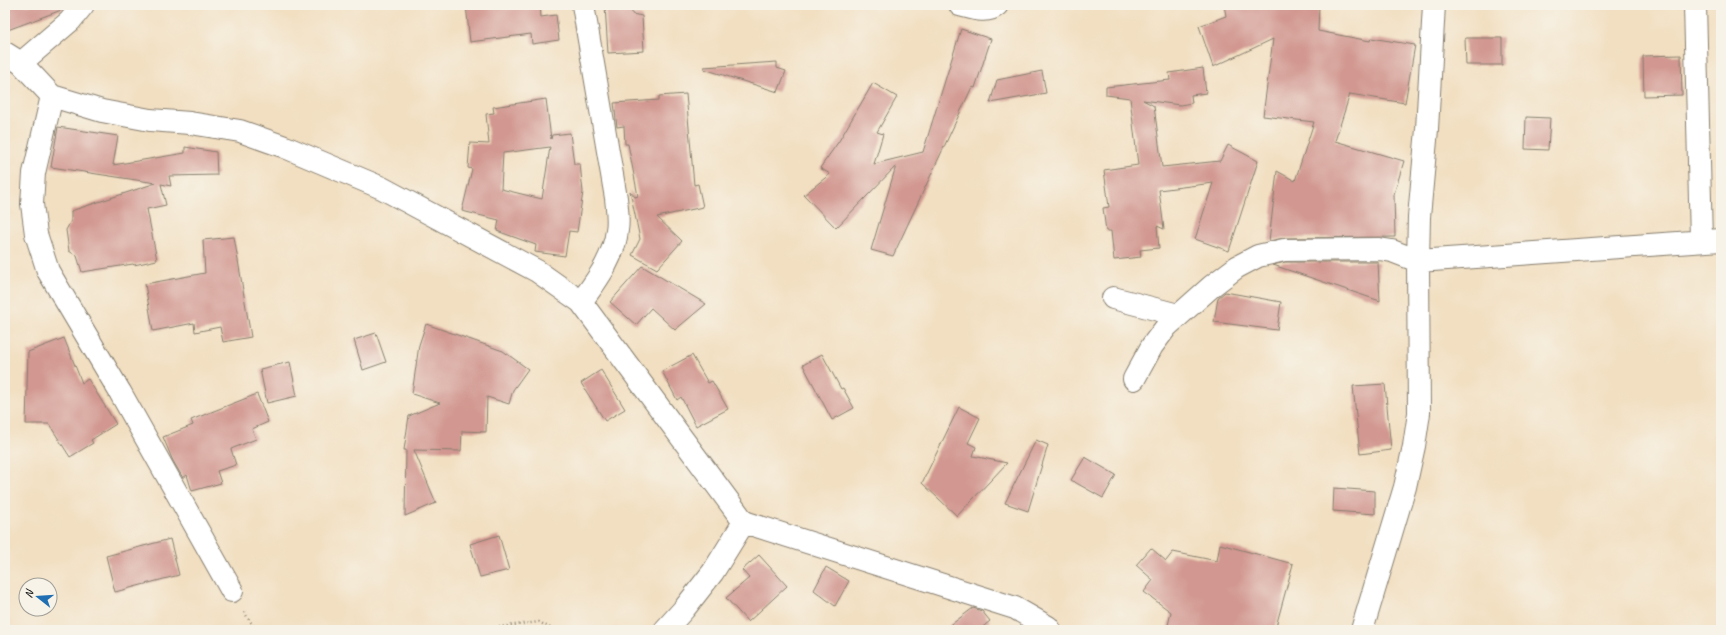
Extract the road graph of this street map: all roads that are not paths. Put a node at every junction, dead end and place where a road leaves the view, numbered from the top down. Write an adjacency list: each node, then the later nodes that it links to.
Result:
1 (83, 5): 7 (street)
2 (583, 5): 12 (street)
3 (960, 5): 4 (street)
4 (997, 5)
5 (1434, 5): 10 (street)
6 (1695, 5): 9 (street)
7 (13, 58): 8 (street)
8 (52, 96): 12 (street); 16 (street)
9 (1711, 240): 10 (street)
10 (1418, 261): 13 (street); 19 (street)
11 (1113, 298): 13 (street)
12 (581, 302): 15 (street)
13 (1178, 315): 14 (street)
14 (1134, 378)
15 (744, 522): 17 (street); 18 (street)
16 (232, 591)
17 (665, 630)
18 (1050, 630)
19 (1362, 630)

